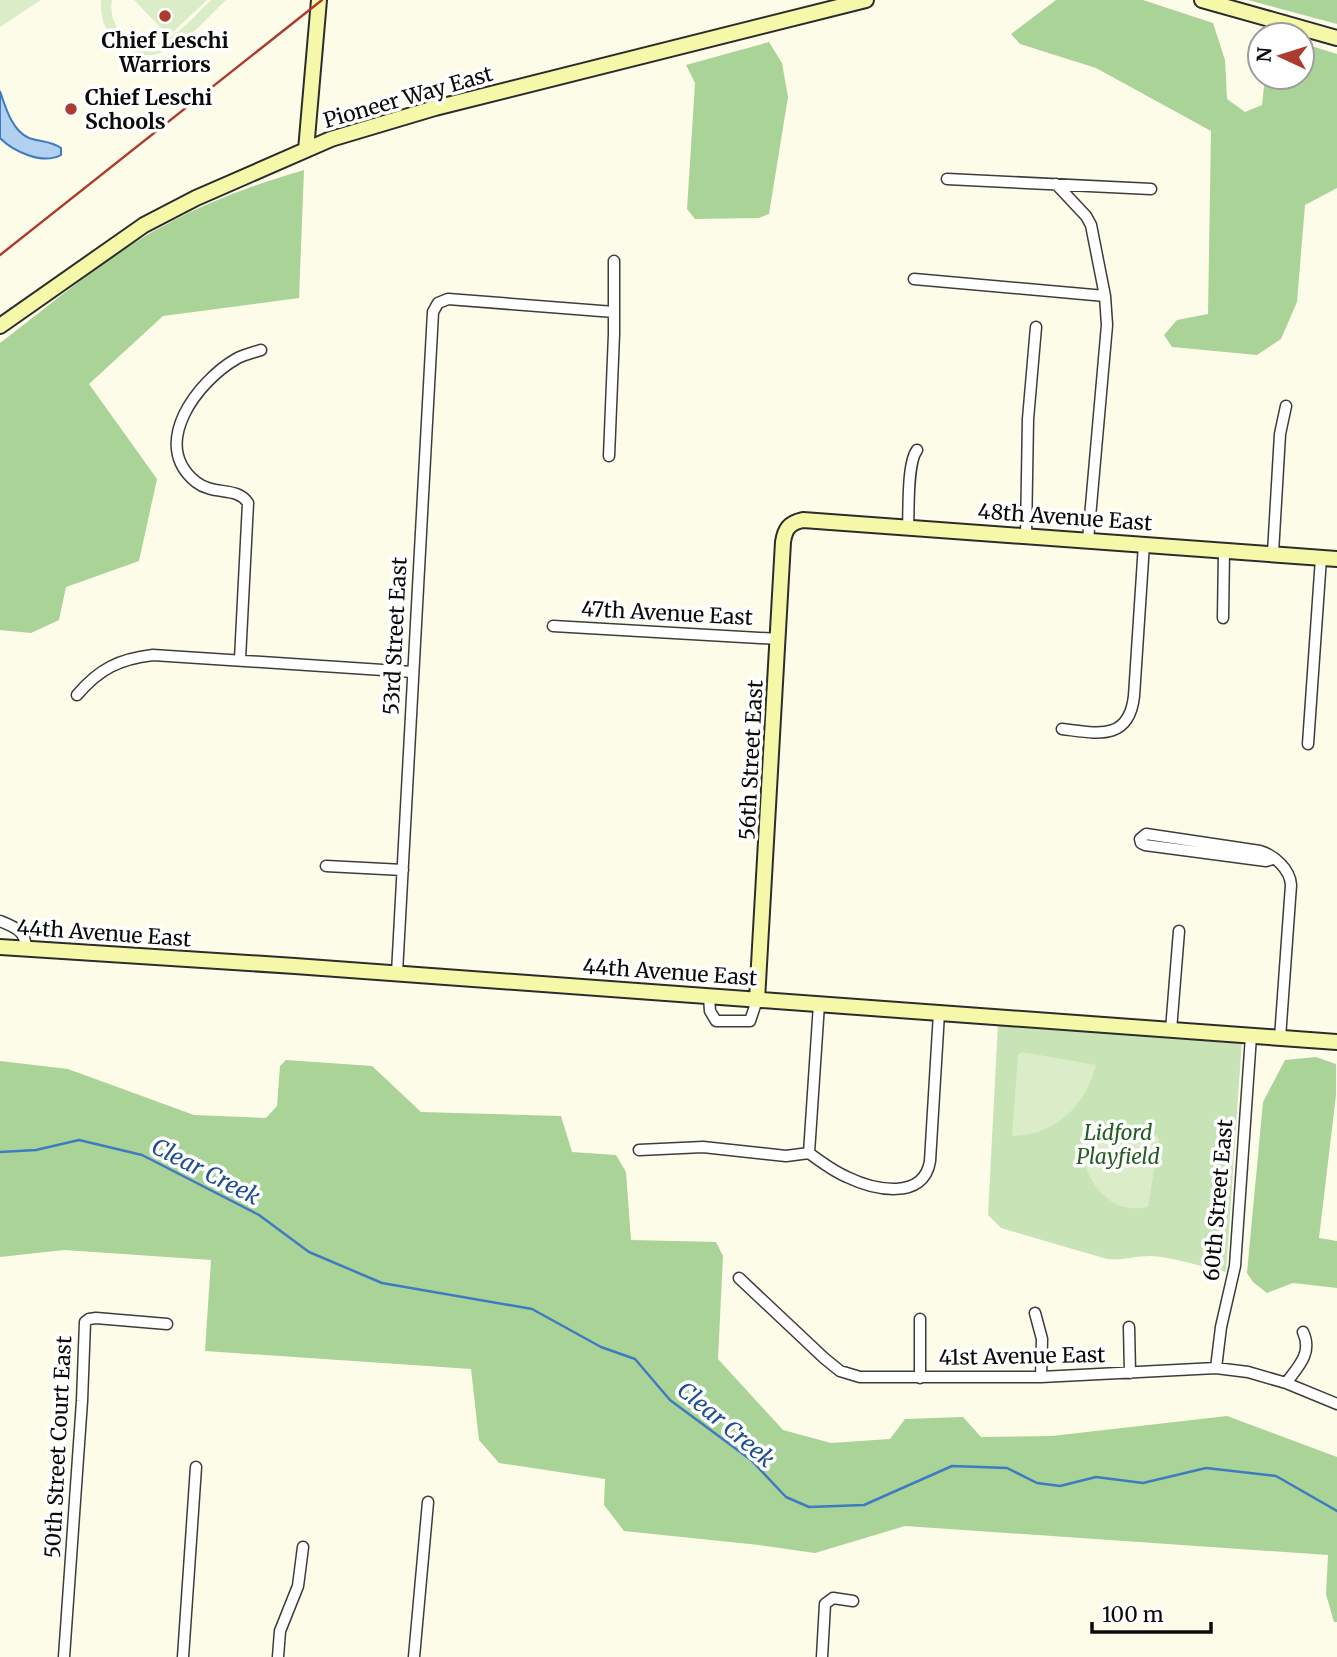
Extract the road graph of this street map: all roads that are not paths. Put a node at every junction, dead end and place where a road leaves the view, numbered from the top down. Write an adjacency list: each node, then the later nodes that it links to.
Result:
1 (319, 0): 5 (street)
2 (866, 0): 6 (street, Pioneer Way East)
3 (1202, 0): 4 (street)
4 (1337, 38)
5 (308, 111): 6 (street); 7 (street)
6 (349, 133): 7 (street, Pioneer Way East)
7 (306, 150): 15 (street, Pioneer Way East)
8 (947, 178): 9 (street)
9 (1056, 184): 10 (street); 13 (street)
10 (1151, 189)
11 (614, 261): 14 (street)
12 (914, 279): 13 (street)
13 (1105, 296): 24 (street)
14 (614, 312): 20 (street); 34 (street, 53rd Street East)
15 (0, 326)
16 (1036, 327): 23 (street)
17 (261, 350): 33 (street)
18 (1286, 406): 27 (street)
19 (917, 450): 22 (street)
20 (609, 456)
21 (790, 525): 22 (street, 48th Avenue East); 32 (street, 56th Street East)
22 (908, 527): 23 (street, 48th Avenue East)
23 (1026, 535): 24 (street, 48th Avenue East)
24 (1088, 540): 25 (street, 48th Avenue East)
25 (1144, 544): 26 (street, 48th Avenue East); 36 (street)
26 (1224, 550): 27 (street, 48th Avenue East); 30 (street)
27 (1273, 554): 28 (street, 48th Avenue East)
28 (1321, 558): 29 (street, 48th Avenue East); 37 (street)
29 (1337, 559)
30 (1223, 618)
31 (553, 626): 32 (street, 47th Avenue East)
32 (779, 639): 47 (street, 56th Street East)
33 (240, 659): 34 (street); 35 (street)
34 (413, 672): 40 (street, 53rd Street East)
35 (76, 695)
36 (1062, 729)
37 (1308, 744)
38 (1273, 859): 38 (street); 52 (street)
39 (327, 866): 40 (street)
40 (403, 870): 45 (street, 53rd Street East)
41 (0, 921): 44 (street)
42 (1179, 931): 50 (street)
43 (0, 947): 44 (street, 44th Avenue East)
44 (26, 949): 45 (street, 44th Avenue East)
45 (397, 973): 46 (street, 44th Avenue East)
46 (709, 996): 47 (street, 44th Avenue East); 47 (street)
47 (757, 1000): 48 (street, 44th Avenue East)
48 (820, 1004): 49 (street, 44th Avenue East); 55 (street)
49 (939, 1013): 50 (street, 44th Avenue East); 55 (street)
50 (1171, 1030): 51 (street, 44th Avenue East)
51 (1251, 1036): 52 (street, 44th Avenue East); 62 (street, 60th Street East)
52 (1280, 1038): 53 (street, 44th Avenue East)
53 (1337, 1042)
54 (639, 1150): 55 (street)
55 (809, 1153)
56 (739, 1278): 65 (street, 41st Avenue East)
57 (1035, 1313): 64 (street)
58 (920, 1319): 65 (street)
59 (167, 1324): 72 (street, 50th Street Court East)
60 (1129, 1327): 63 (street)
61 (1303, 1332): 66 (street)
62 (1216, 1368): 63 (street, 41st Avenue East); 66 (street, 41st Avenue East)
63 (1130, 1373): 64 (street, 41st Avenue East)
64 (1041, 1377): 65 (street, 41st Avenue East)
65 (920, 1378)
66 (1286, 1383): 67 (street, 41st Avenue East)
67 (1337, 1404)
68 (196, 1467): 73 (street)
69 (428, 1502): 75 (street)
70 (303, 1547): 74 (street)
71 (853, 1601): 76 (street)
72 (64, 1657)
73 (183, 1657)
74 (278, 1657)
75 (414, 1657)
76 (822, 1657)

